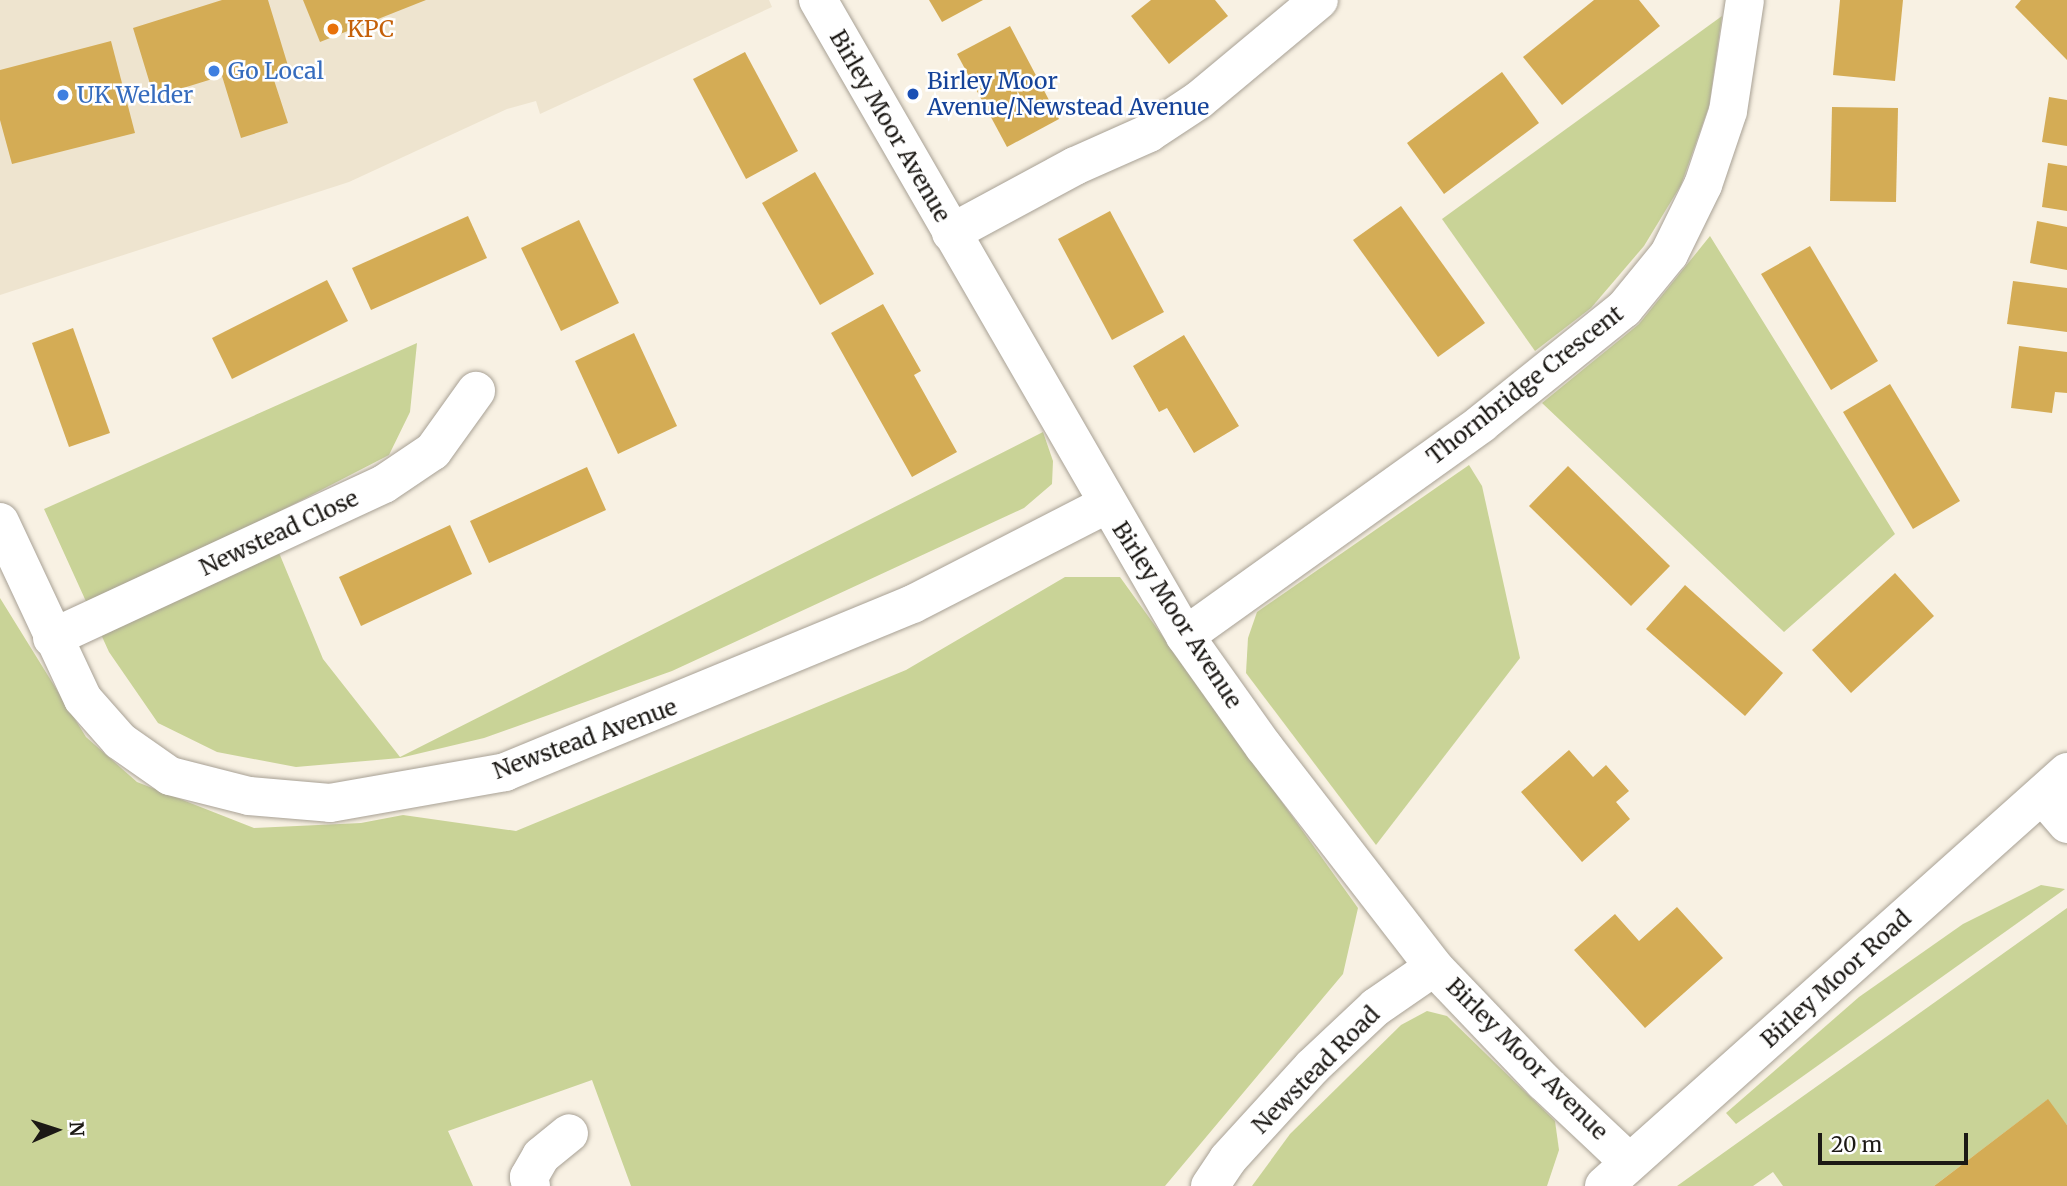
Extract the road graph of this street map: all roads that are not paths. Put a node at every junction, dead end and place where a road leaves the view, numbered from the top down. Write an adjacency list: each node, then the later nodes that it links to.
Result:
1 (818, 0): 4 (street, Birley Moor Avenue)
2 (1319, 0): 4 (street)
3 (1745, 0): 8 (street, Thornbridge Crescent)
4 (951, 233): 6 (street, Birley Moor Avenue)
5 (476, 391): 9 (street, Newstead Close)
6 (1106, 505): 8 (street, Birley Moor Avenue); 9 (street, Newstead Avenue)
7 (1, 528): 9 (street, Newstead Avenue)
8 (1185, 636): 11 (street, Birley Moor Avenue)
9 (52, 638)
10 (2059, 797): 13 (street, Birley Moor Road)
11 (1434, 967): 13 (street, Birley Moor Avenue); 15 (street, Newstead Road)
12 (569, 1133): 14 (street)
13 (1617, 1174)
14 (531, 1186)
15 (1210, 1186)

